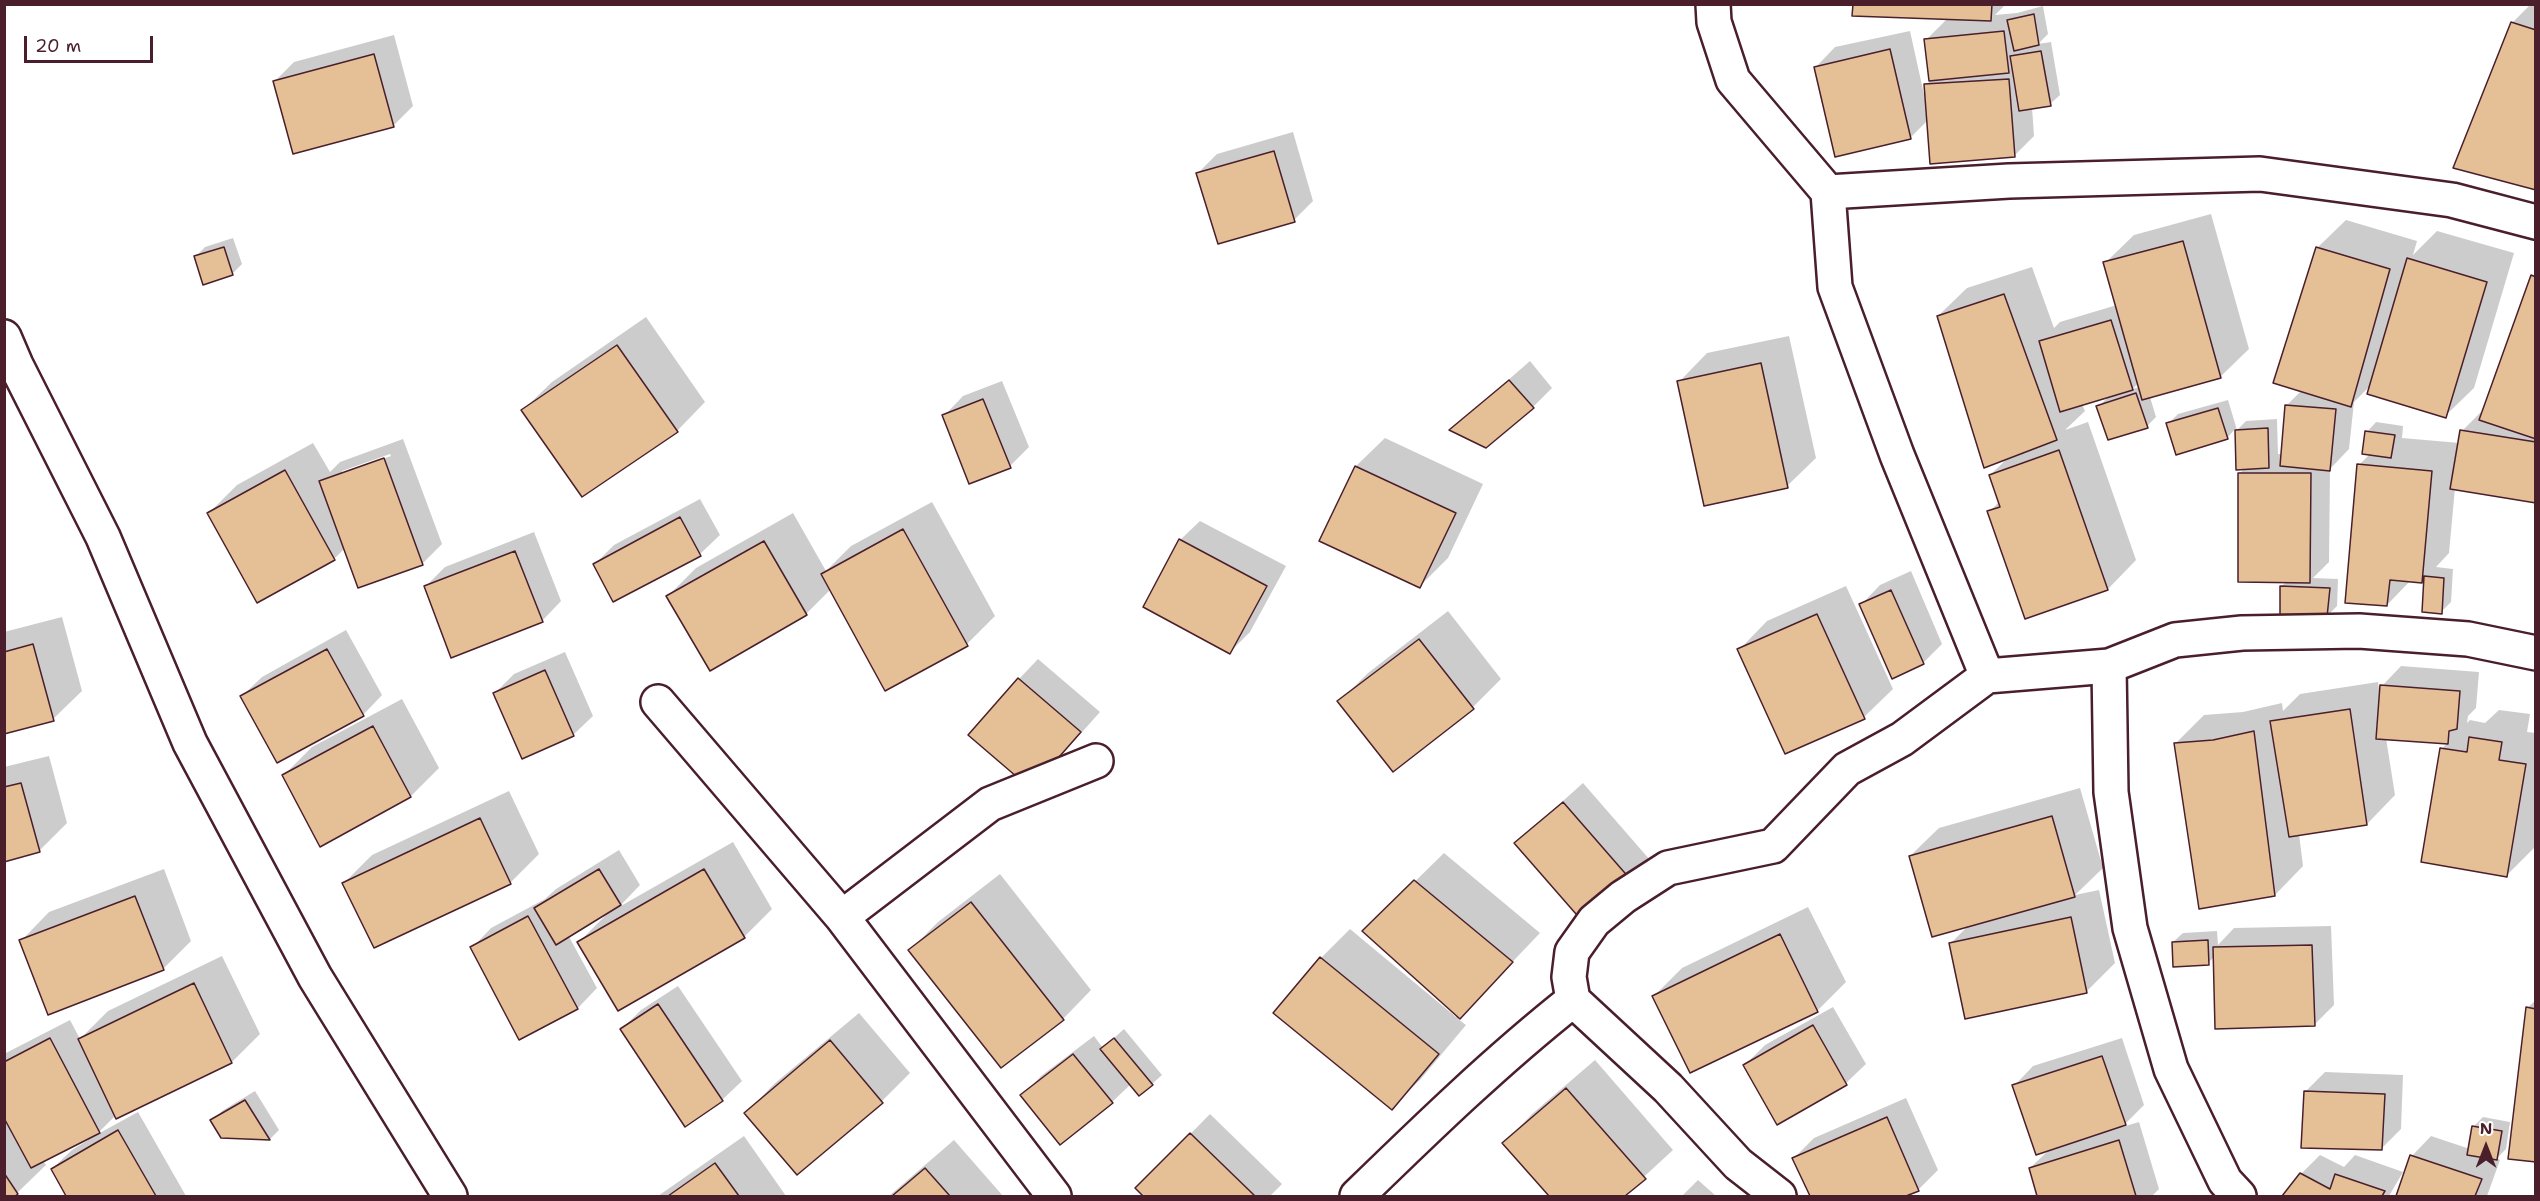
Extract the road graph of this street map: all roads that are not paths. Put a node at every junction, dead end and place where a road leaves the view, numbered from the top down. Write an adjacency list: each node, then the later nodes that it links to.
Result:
1 (1713, 4): 2 (street)
2 (1828, 192): 3 (street); 7 (street)
3 (2535, 222)
4 (4, 337): 13 (street)
5 (2535, 653): 6 (street)
6 (2109, 666): 7 (street); 16 (street)
7 (1986, 676): 11 (street)
8 (658, 702): 10 (street)
9 (1096, 761): 10 (street)
10 (842, 917): 12 (street)
11 (1573, 1000): 14 (street); 15 (street)
12 (1053, 1196)
13 (450, 1197)
14 (1357, 1197)
15 (1779, 1197)
16 (2240, 1197)

